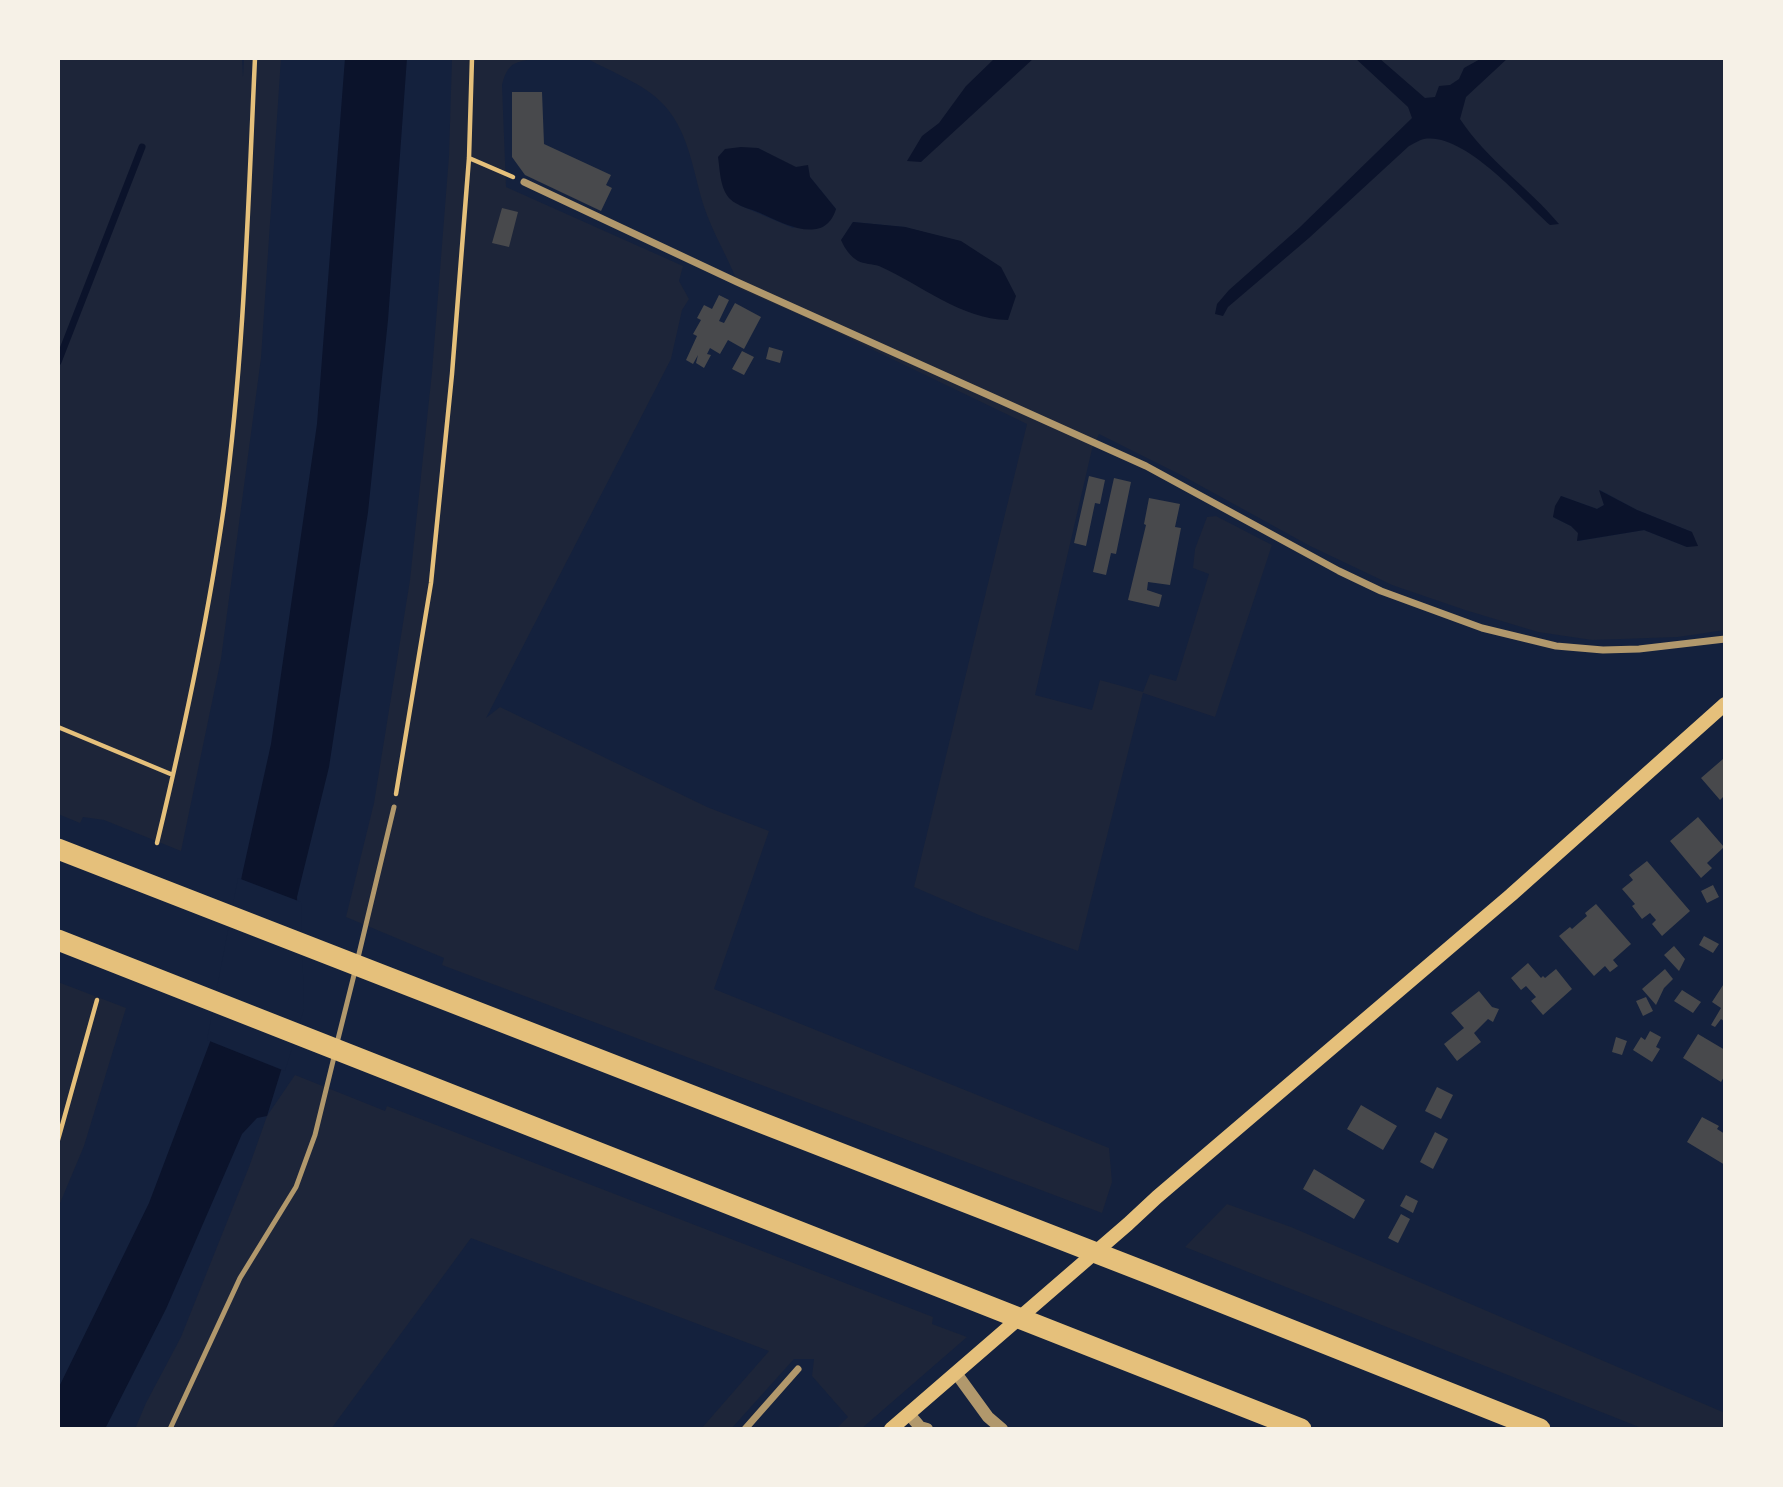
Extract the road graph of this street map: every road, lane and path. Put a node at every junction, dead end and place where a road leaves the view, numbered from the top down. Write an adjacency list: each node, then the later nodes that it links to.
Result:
1 (255, 58): 8 (path)
2 (472, 58): 3 (path)
3 (469, 158): 4 (path); 9 (path)
4 (524, 182): 5 (street)
5 (1725, 639)
6 (1725, 704): 16 (main road)
7 (58, 727): 8 (path)
8 (173, 775): 10 (path)
9 (394, 807): 18 (lane)
10 (157, 843)
11 (66, 853): 24 (highway)
12 (58, 940): 23 (highway)
13 (97, 1000): 14 (path)
14 (58, 1140)
15 (798, 1369): 19 (street)
16 (956, 1373): 17 (main road); 22 (street)
17 (909, 1414): 20 (main road); 21 (street)
18 (170, 1429)
19 (744, 1429)
20 (891, 1429)
21 (927, 1429)
22 (1002, 1429)
23 (1301, 1429)
24 (1540, 1429)

